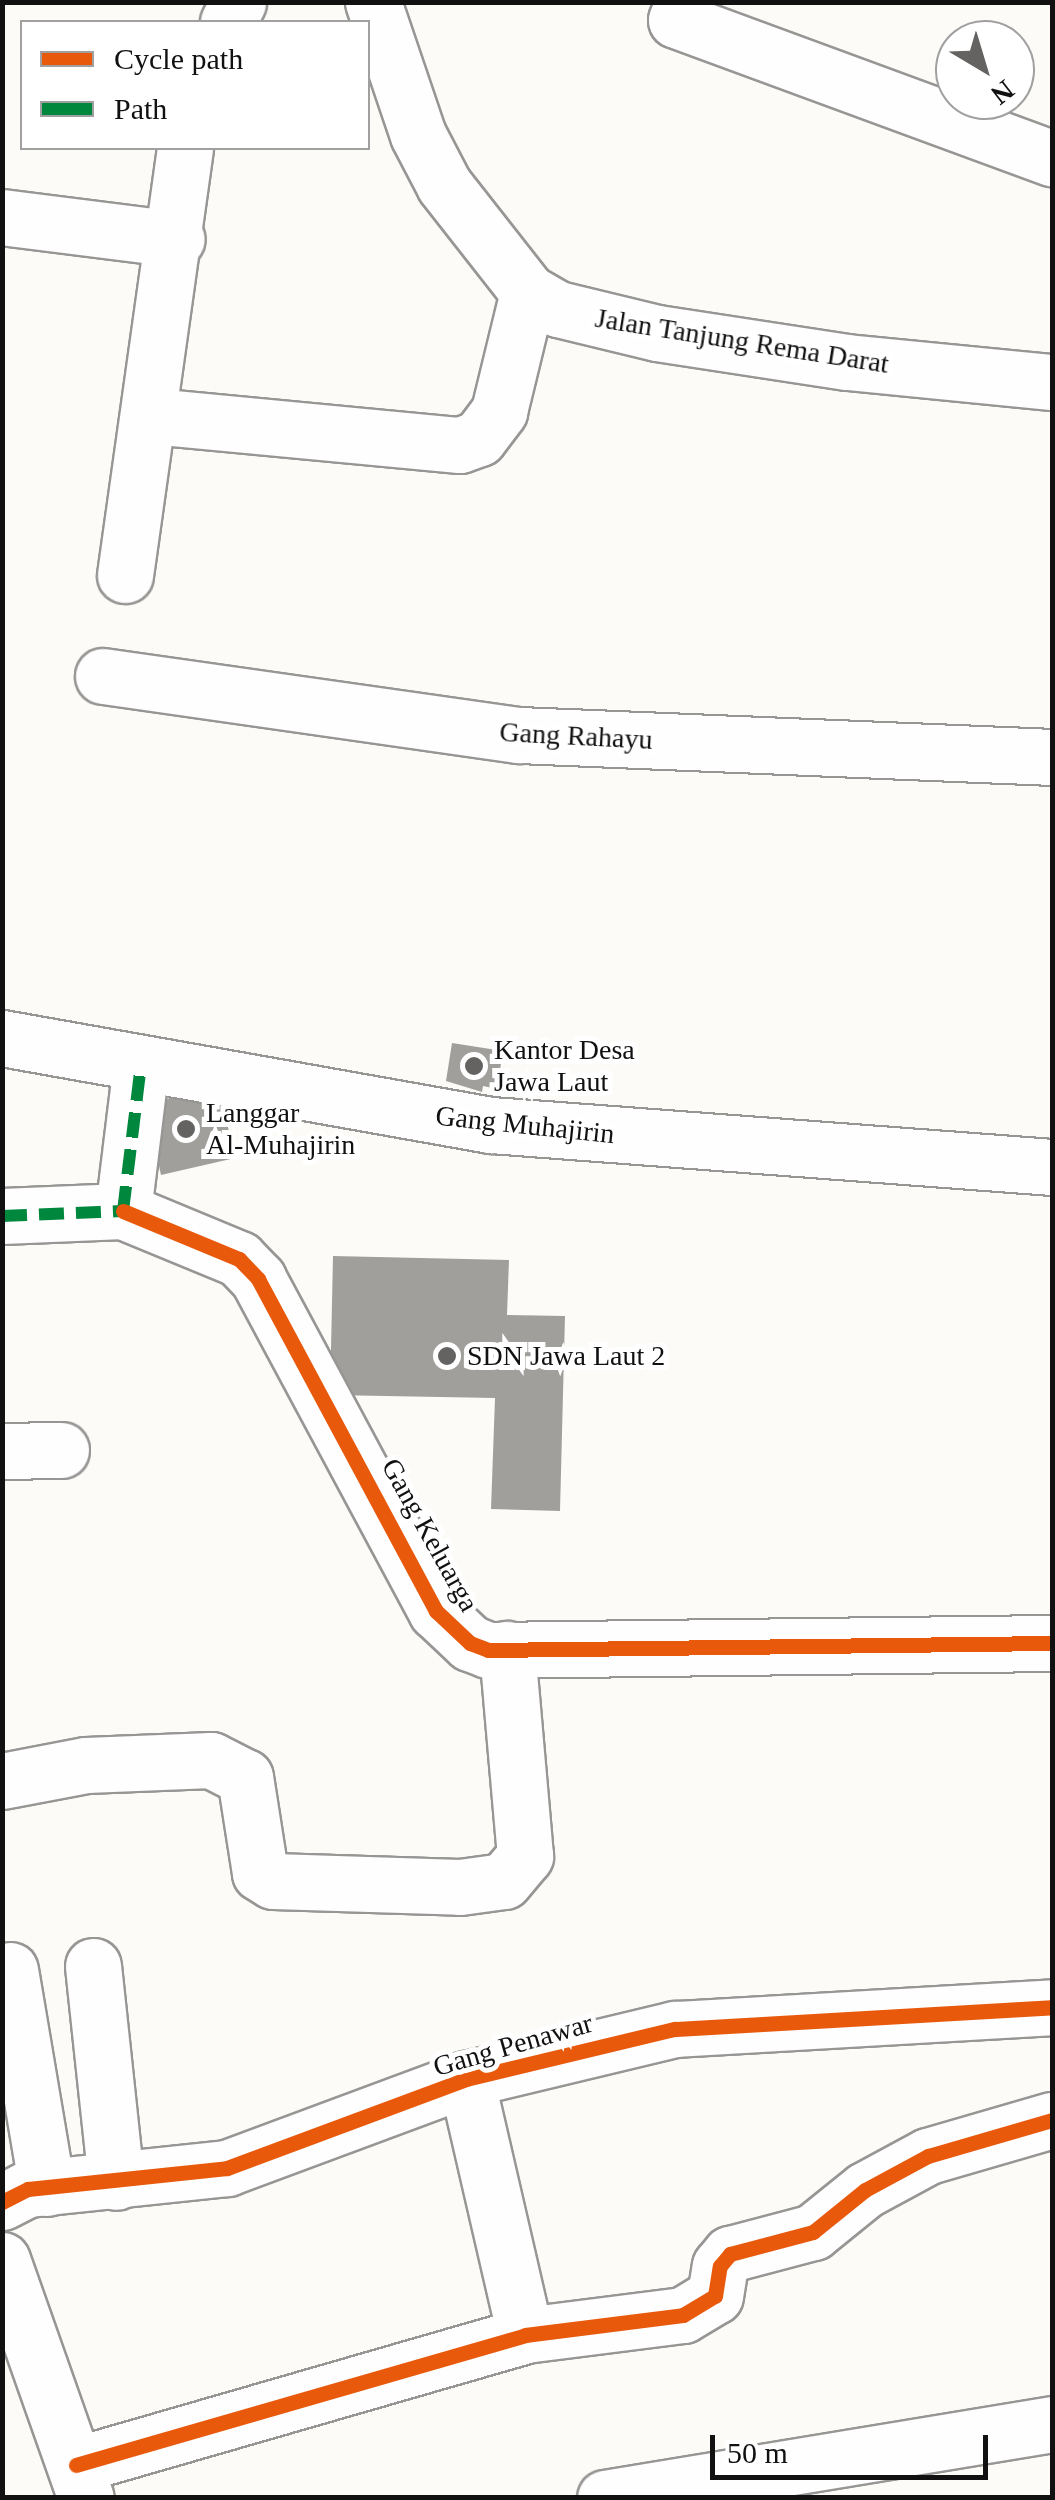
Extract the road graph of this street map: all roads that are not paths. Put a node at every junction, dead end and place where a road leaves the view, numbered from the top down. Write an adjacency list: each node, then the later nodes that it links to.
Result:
1 (372, 2): 7 (street, Jalan Tanjung Rema Darat)
2 (666, 8): 4 (street)
3 (185, 150): 6 (street)
4 (1052, 158)
5 (2, 217): 6 (street)
6 (176, 239): 9 (street)
7 (528, 292): 8 (street, Jalan Tanjung Rema Darat); 9 (street)
8 (1052, 382)
9 (152, 416): 10 (street)
10 (125, 575)
11 (103, 676): 12 (street, Gang Rahayu)
12 (1052, 757)
13 (2, 1038): 14 (street, Gang Muhajirin)
14 (141, 1065): 15 (street, Gang Muhajirin); 16 (street)
15 (1052, 1167)
16 (123, 1211): 17 (street); 21 (street, Gang Keluarga)
17 (2, 1216)
18 (61, 1450): 19 (street)
19 (2, 1451)
20 (1052, 1643): 21 (street, Gang Keluarga)
21 (507, 1650): 22 (street)
22 (2, 1781)
23 (93, 1966): 28 (street)
24 (10, 1970): 29 (street)
25 (1052, 2006): 26 (street, Gang Penawar)
26 (466, 2079): 28 (street, Gang Penawar); 31 (street)
27 (1052, 2120): 31 (street)
28 (116, 2182): 29 (street, Gang Penawar)
29 (25, 2195)
30 (2, 2260): 33 (street)
31 (524, 2335): 33 (street)
32 (1052, 2424): 34 (street)
33 (81, 2481)
34 (605, 2498)

